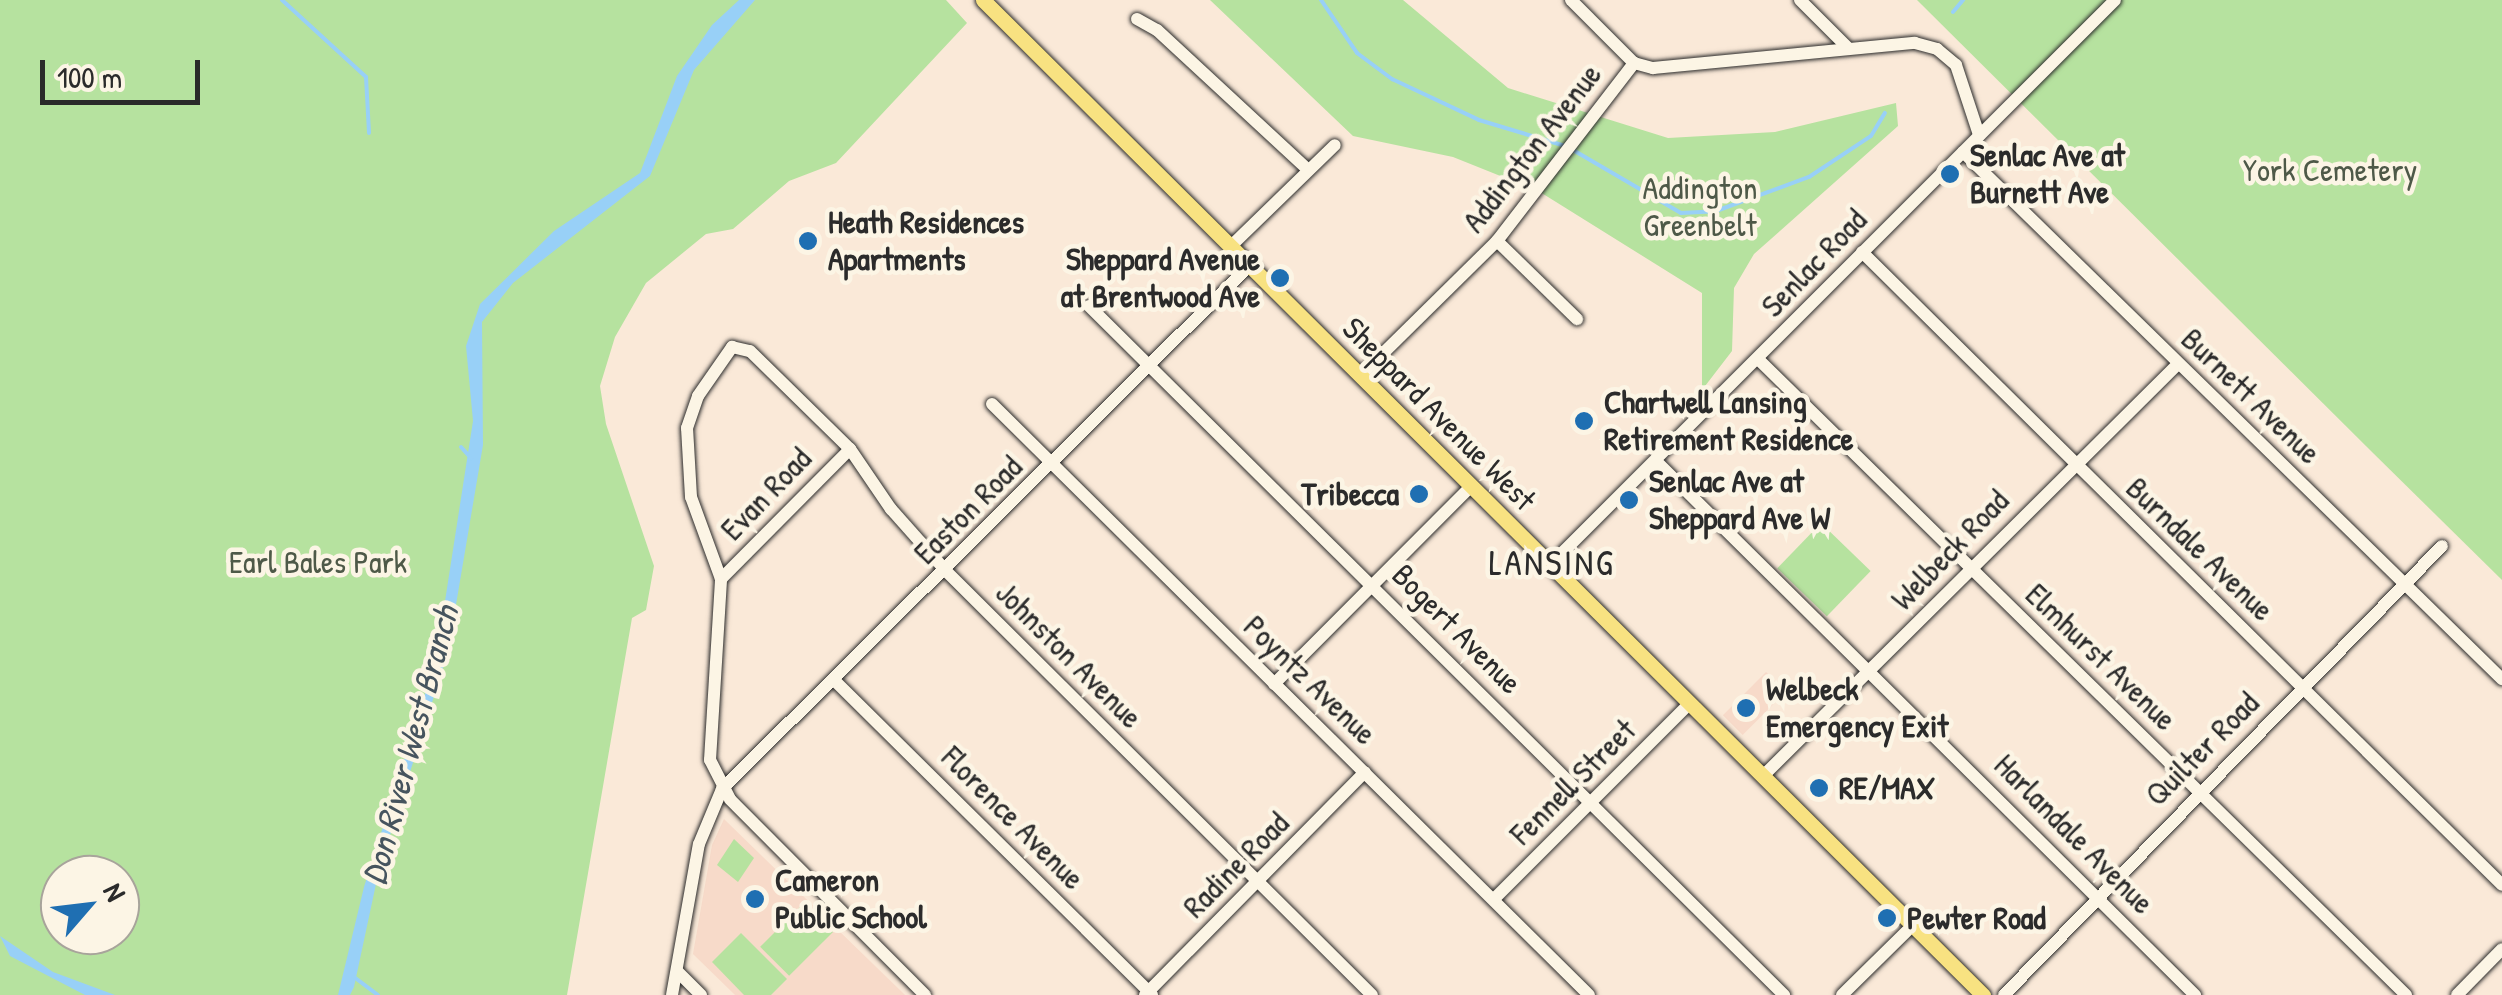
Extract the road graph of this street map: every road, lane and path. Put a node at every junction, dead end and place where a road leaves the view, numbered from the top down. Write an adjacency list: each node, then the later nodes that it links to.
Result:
1 (983, 0): 13 (main road, Sheppard Avenue West)
2 (1571, 0): 7 (street)
3 (1800, 0): 6 (street)
4 (2114, 0): 8 (street, Senlac Road)
5 (1137, 19): 11 (street)
6 (1848, 48): 7 (street, Addington Avenue); 8 (street)
7 (1634, 63): 12 (street, Addington Avenue)
8 (1979, 134): 10 (street, Senlac Road)
9 (1335, 145): 11 (street)
10 (1963, 152): 14 (street, Senlac Road); 19 (street, Burnett Avenue)
11 (1308, 170): 13 (street)
12 (1497, 241): 17 (street); 21 (street, Addington Avenue)
13 (1230, 247): 15 (main road, Sheppard Avenue West)
14 (1862, 252): 18 (street, Senlac Road); 26 (street, Burndale Avenue)
15 (1249, 266): 20 (street, Easton Road); 21 (main road, Sheppard Avenue West)
16 (1089, 306): 20 (street, Bogert Avenue)
17 (1576, 319)
18 (1758, 359): 24 (street, Senlac Road); 30 (street, Elmhurst Avenue)
19 (2178, 364): 26 (street, Welbeck Road); 33 (street, Burnett Avenue)
20 (1147, 366): 25 (street, Easton Road); 34 (street, Bogert Avenue)
21 (1361, 375): 27 (main road, Sheppard Avenue West)
22 (992, 404): 25 (street, Poyntz Avenue)
23 (850, 448): 31 (street, Johnston Avenue); 32 (street, Evan Road); 32 (street, Johnston Avenue)
24 (1656, 462): 29 (street, Senlac Road); 35 (street, Harlandale Avenue)
25 (1053, 465): 31 (street, Easton Road); 38 (street, Poyntz Avenue)
26 (2072, 465): 30 (street, Welbeck Road); 39 (street, Burndale Avenue)
27 (1471, 486): 29 (main road, Sheppard Avenue West); 34 (street)
28 (2442, 546): 33 (street, Quilter Road)
29 (1552, 564): 40 (main road, Sheppard Avenue West)
30 (1970, 568): 35 (street, Welbeck Road); 44 (street, Elmhurst Avenue)
31 (946, 571): 37 (street, Easton Road); 46 (street, Johnston Avenue)
32 (722, 579): 43 (street)
33 (2408, 583): 36 (street, Burnett Avenue); 39 (street, Quilter Road)
34 (1373, 584): 38 (street); 45 (street, Bogert Avenue)
35 (1870, 672): 42 (street, Welbeck Road); 48 (street, Harlandale Avenue)
36 (2502, 679)
37 (835, 680): 43 (street, Easton Road); 53 (street, Florence Avenue)
38 (1274, 684): 41 (street, Poyntz Avenue)
39 (2304, 686): 44 (street, Quilter Road); 47 (street, Burndale Avenue)
40 (1689, 704): 42 (main road, Sheppard Avenue West); 45 (street, Fennell Street)
41 (1364, 772): 46 (street, Radine Road); 49 (street, Poyntz Avenue)
42 (1763, 776): 50 (main road, Sheppard Avenue West)
43 (722, 789): 52 (street); 56 (street)
44 (2199, 790): 48 (street, Quilter Road); 64 (street, Elmhurst Avenue)
45 (1592, 804): 49 (street, Fennell Street); 59 (street, Bogert Avenue)
46 (1258, 883): 53 (street, Radine Road); 57 (street, Johnston Avenue)
47 (2502, 886)
48 (2096, 894): 62 (street, Quilter Road); 63 (street, Harlandale Avenue)
49 (1495, 898): 58 (street, Poyntz Avenue)
50 (1912, 926): 60 (street); 61 (main road, Sheppard Avenue West)
51 (2502, 949): 65 (street)
52 (677, 971): 54 (street); 55 (street)
53 (1149, 994)
54 (672, 995)
55 (701, 995)
56 (925, 995)
57 (1372, 995)
58 (1589, 995)
59 (1784, 995)
60 (1842, 995)
61 (1983, 995)
62 (2004, 995)
63 (2195, 995)
64 (2406, 995)
65 (2456, 995)

